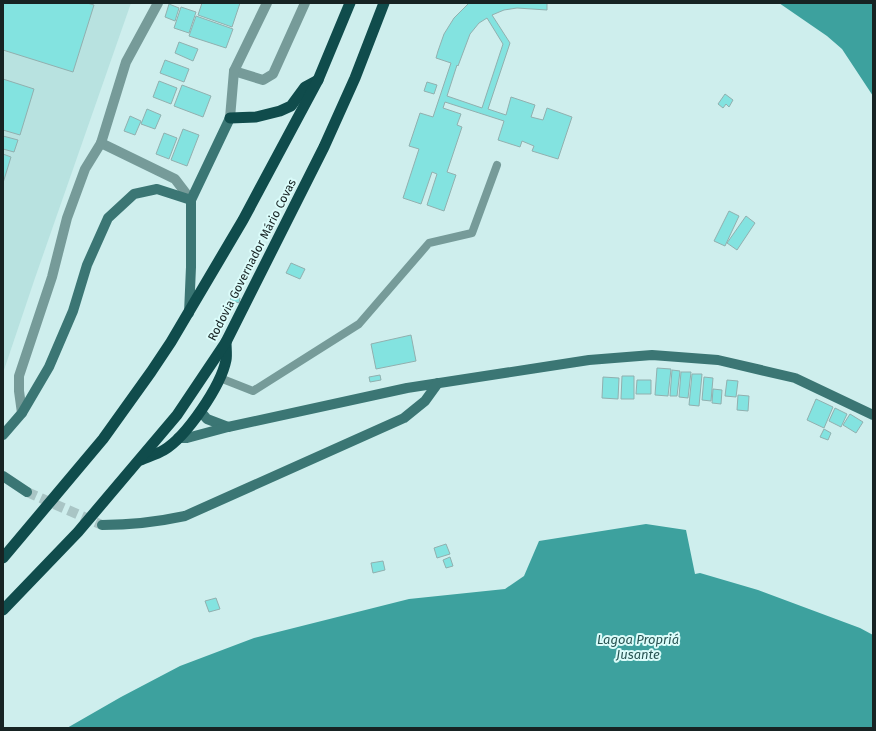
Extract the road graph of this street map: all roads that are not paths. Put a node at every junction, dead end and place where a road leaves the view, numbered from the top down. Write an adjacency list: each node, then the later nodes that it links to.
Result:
1 (158, 3): 9 (street)
2 (267, 3): 6 (street)
3 (305, 3): 6 (street)
4 (350, 3): 7 (highway, Rodovia Governador Mário Covas)
5 (384, 3): 13 (highway, Rodovia Governador Mário Covas)
6 (234, 71): 8 (street)
7 (318, 80): 8 (highway); 12 (highway, Rodovia Governador Mário Covas)
8 (230, 118): 11 (main road)
9 (101, 143): 11 (street); 17 (street)
10 (497, 165): 14 (lane)
11 (191, 200): 12 (main road); 17 (main road)
12 (189, 313): 26 (highway, Rodovia Governador Mário Covas)
13 (226, 342): 14 (highway); 22 (highway, Rodovia Governador Mário Covas)
14 (220, 378): 16 (highway)
15 (438, 383): 18 (main road); 19 (main road); 25 (main road)
16 (201, 412): 19 (main road); 21 (highway)
17 (22, 413): 20 (main road)
18 (873, 415)
19 (228, 427): 21 (main road)
20 (3, 435)
21 (178, 438): 22 (highway)
22 (139, 461): 27 (highway, Rodovia Governador Mário Covas)
23 (3, 476): 24 (main road)
24 (27, 492)
25 (102, 525)
26 (3, 558)
27 (3, 610)

